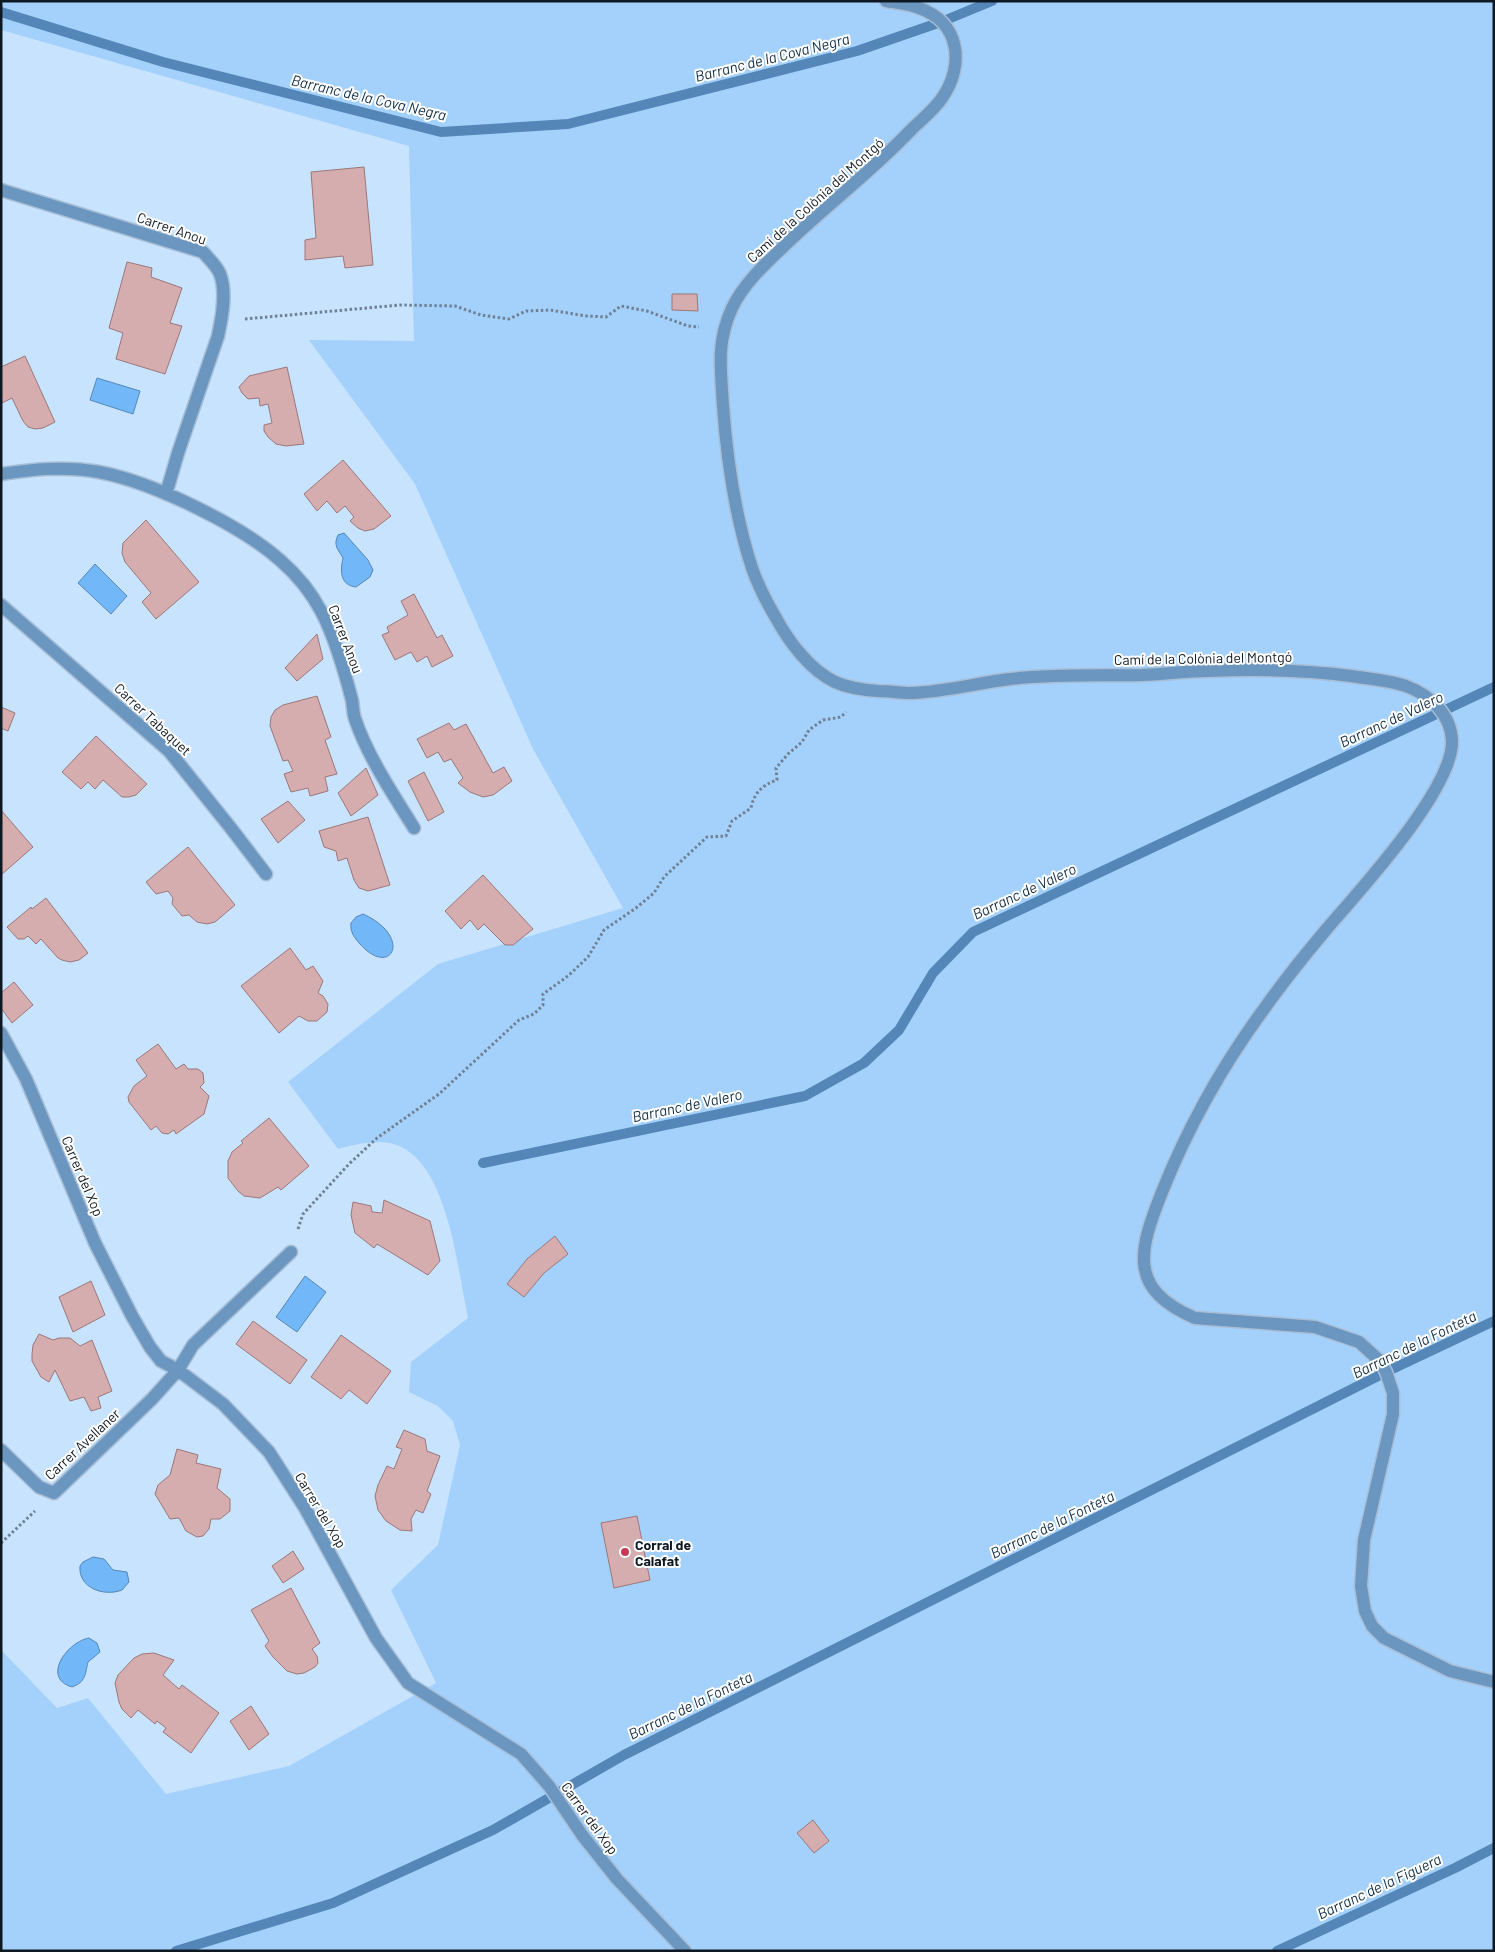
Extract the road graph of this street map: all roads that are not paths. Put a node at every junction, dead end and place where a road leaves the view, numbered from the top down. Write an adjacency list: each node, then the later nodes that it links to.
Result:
1 (886, 1): 12 (street, Camí de la Colònia del Montgó)
2 (1, 190): 4 (street, Carrer Anou)
3 (1, 474): 4 (street, Carrer Anou)
4 (166, 494): 6 (street, Carrer Anou)
5 (1, 605): 7 (street, Carrer Tabaquet)
6 (414, 828)
7 (266, 874)
8 (1, 1033): 10 (street, Carrer del Xop)
9 (291, 1252): 10 (street, Carrer Avellaner)
10 (178, 1370): 11 (street, Carrer Avellaner); 13 (street, Carrer del Xop)
11 (1, 1450)
12 (1494, 1682)
13 (685, 1951)

